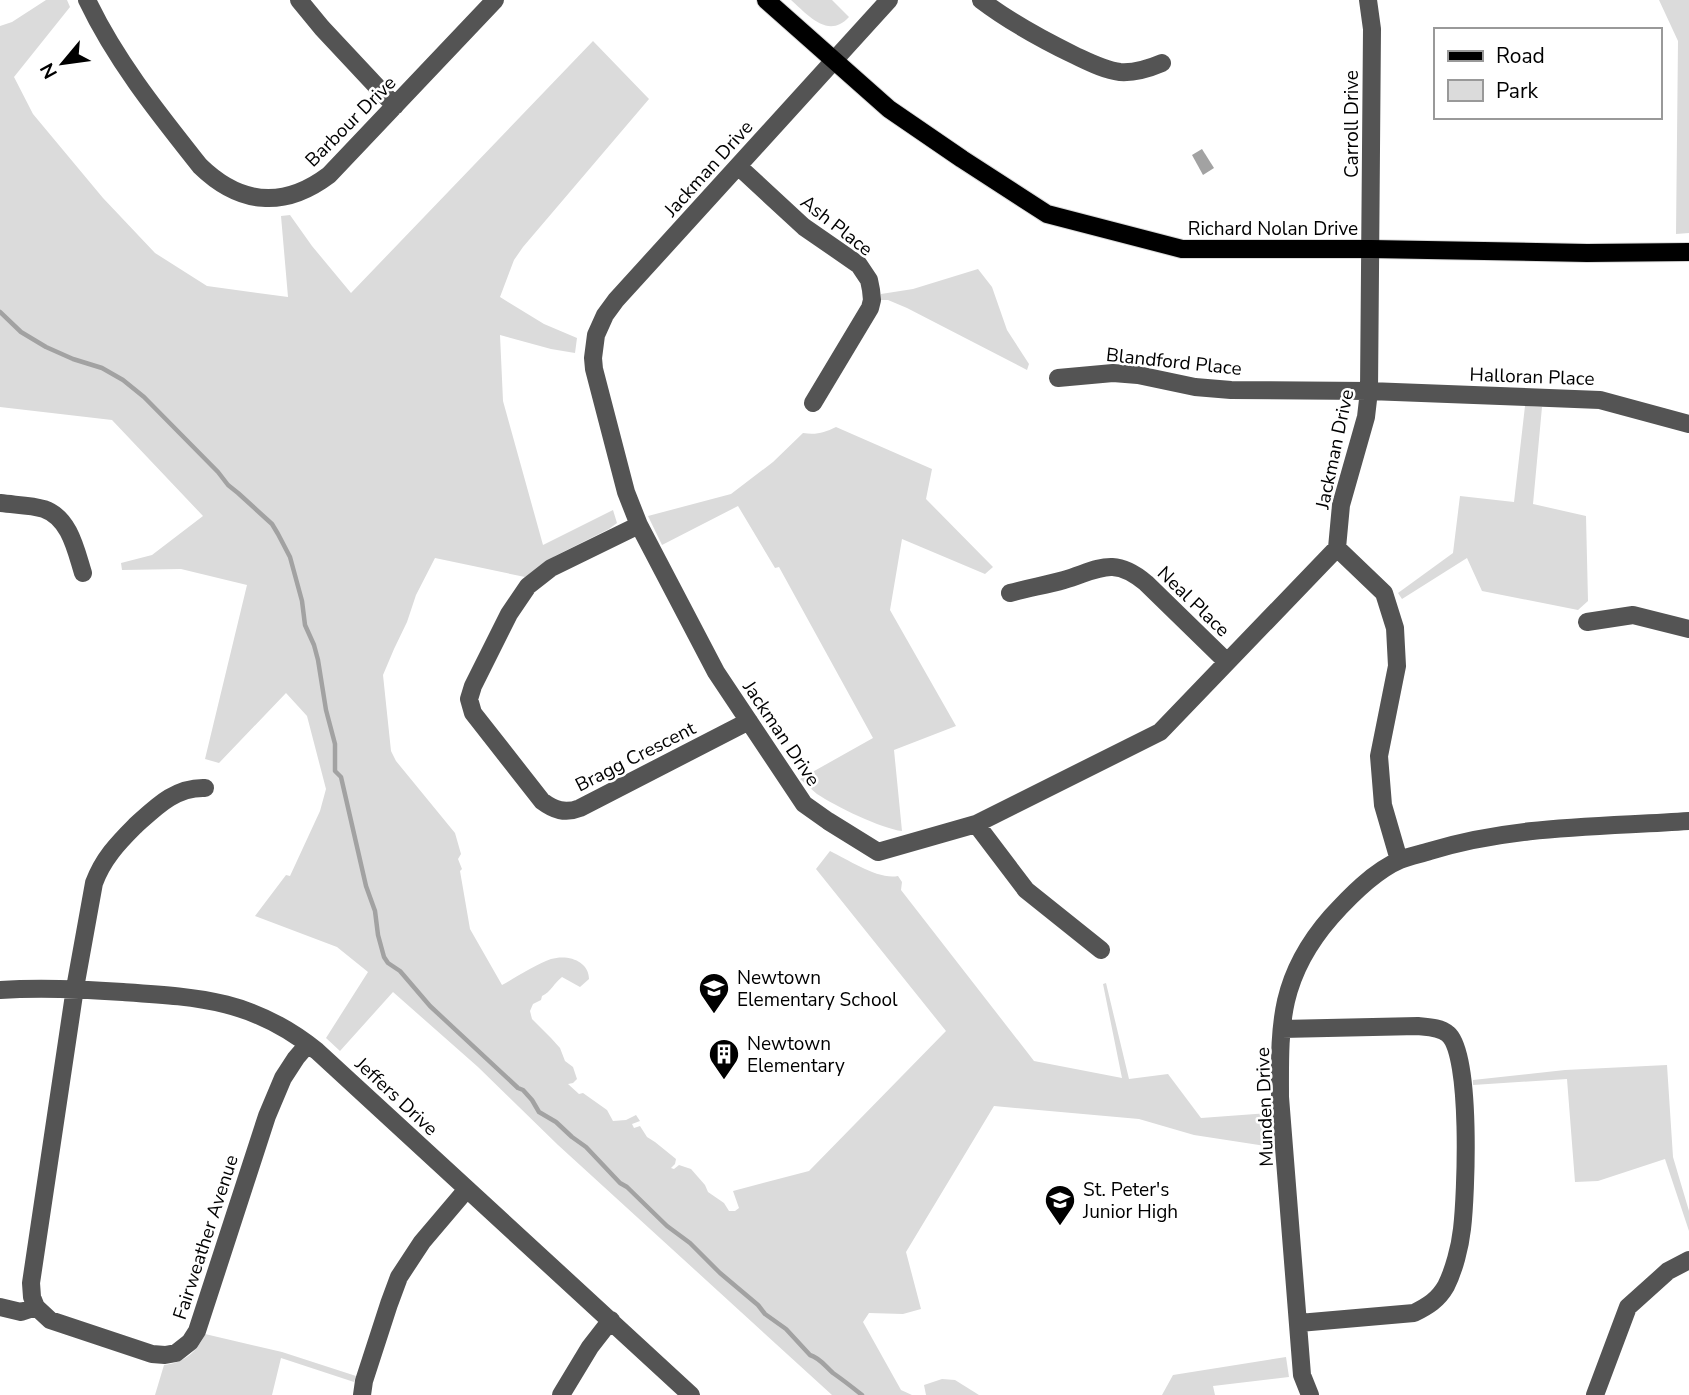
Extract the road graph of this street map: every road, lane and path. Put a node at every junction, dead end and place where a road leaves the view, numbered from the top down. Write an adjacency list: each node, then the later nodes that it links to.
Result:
1 (87, 0): 10 (street, Barbour Drive)
2 (299, 0): 10 (street)
3 (495, 0): 10 (street, Barbour Drive)
4 (766, 0): 8 (main road, Richard Nolan Drive)
5 (889, 0): 8 (street)
6 (981, 0): 9 (street)
7 (1368, 0): 12 (street, Carroll Drive)
8 (834, 60): 11 (street, Jackman Drive); 12 (main road, Richard Nolan Drive)
9 (1162, 63)
10 (395, 106)
11 (737, 166): 16 (street, Ash Place); 19 (street, Jackman Drive)
12 (1371, 249): 13 (main road, Richard Nolan Drive); 15 (street, Jackman Drive)
13 (1689, 252)
14 (1058, 378): 15 (street, Blandford Place)
15 (1369, 391): 17 (street, Halloran Place); 20 (street, Jackman Drive)
16 (813, 403)
17 (1689, 424)
18 (0, 503): 21 (street)
19 (639, 524): 26 (street, Jackman Drive); 26 (street, Bragg Crescent)
20 (1337, 548): 25 (street, Jackman Drive); 30 (street)
21 (83, 573)
22 (1010, 593): 25 (street, Neal Place)
23 (1587, 622): 24 (street)
24 (1689, 628)
25 (1227, 662): 29 (street, Jackman Drive)
26 (749, 721): 29 (street, Jackman Drive)
27 (205, 788): 32 (street)
28 (1689, 821): 30 (street, Munden Drive)
29 (976, 824): 31 (street)
30 (1399, 860): 34 (street, Munden Drive)
31 (1101, 950)
32 (75, 988): 33 (street, Jeffers Drive); 35 (street, Jeffers Drive); 39 (street)
33 (0, 990)
34 (1282, 1029): 41 (street, Munden Drive); 41 (street)
35 (308, 1044): 36 (street, Jeffers Drive); 39 (street, Fairweather Avenue)
36 (467, 1189): 40 (street, Jeffers Drive); 42 (street)
37 (1689, 1260): 46 (street)
38 (0, 1307): 39 (street)
39 (36, 1307)
40 (611, 1320): 43 (street); 44 (street, Jeffers Drive)
41 (1299, 1323): 45 (street, Munden Drive)
42 (362, 1395)
43 (561, 1395)
44 (691, 1395)
45 (1310, 1395)
46 (1595, 1395)

